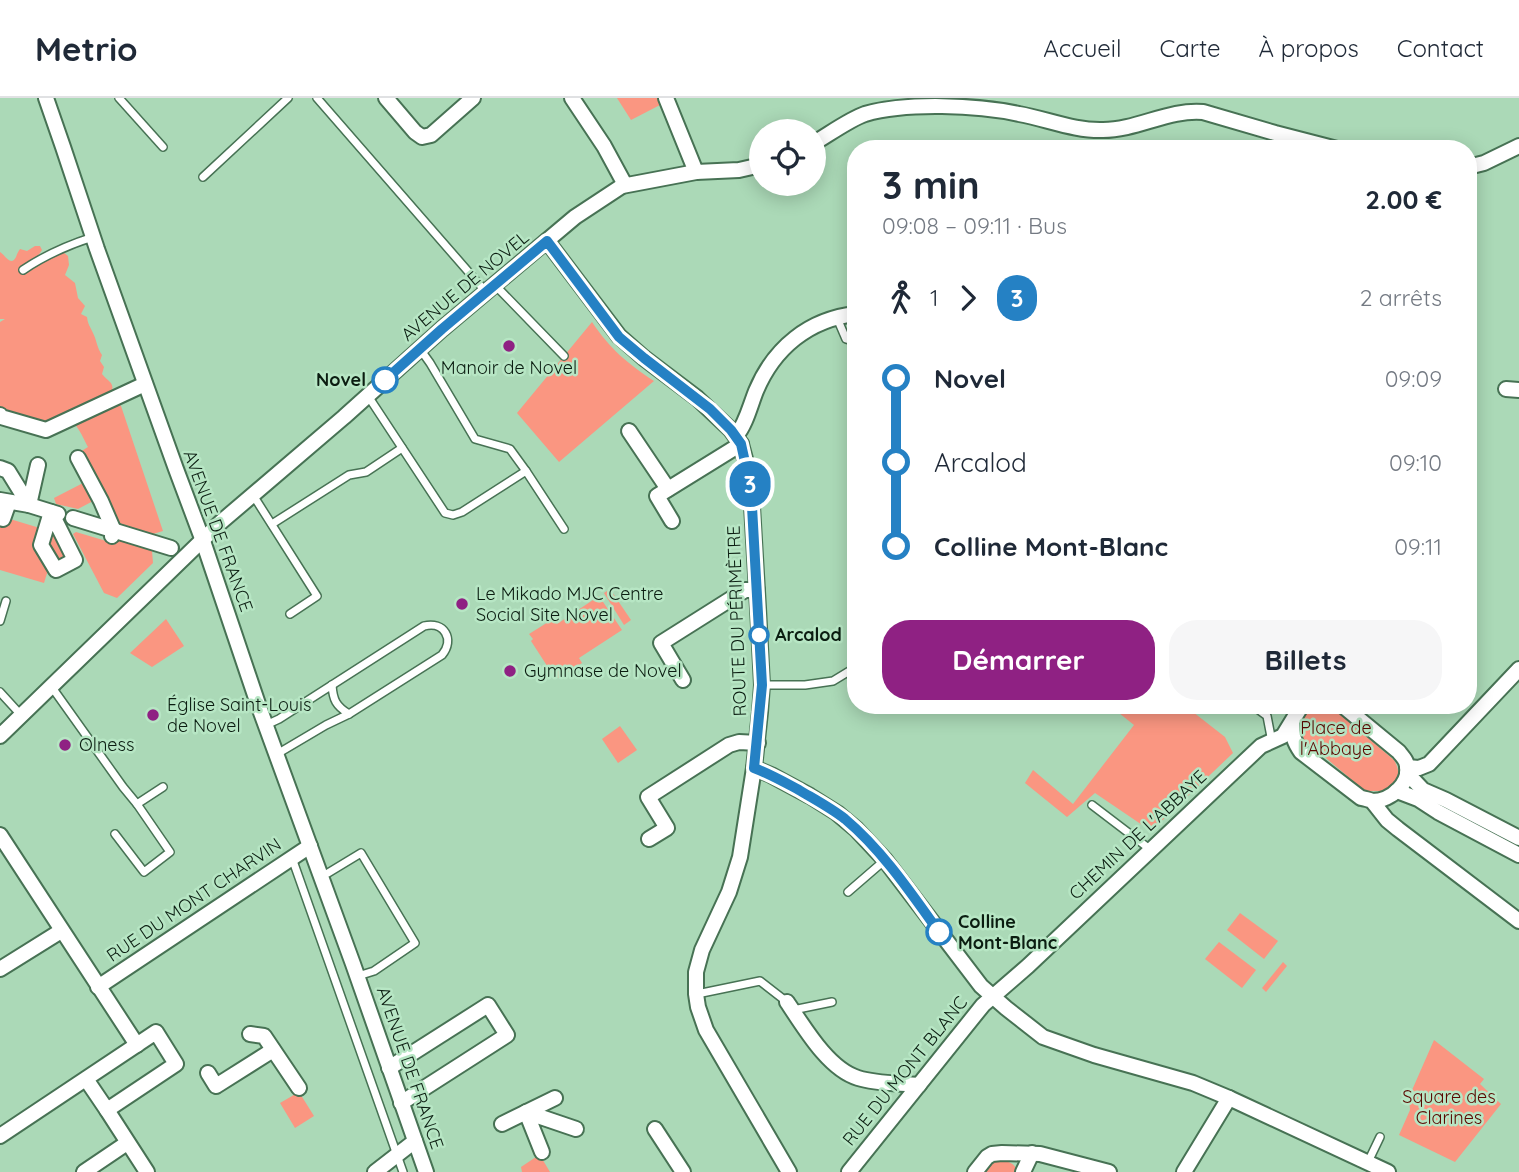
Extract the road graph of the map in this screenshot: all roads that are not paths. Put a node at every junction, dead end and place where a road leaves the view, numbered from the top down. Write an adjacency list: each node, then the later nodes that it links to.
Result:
1 (46, 98): 21 (street, AVENUE DE FRANCE)
2 (118, 98): 15 (lane)
3 (288, 98): 19 (lane)
4 (317, 98): 24 (lane)
5 (386, 98): 6 (street)
6 (473, 98)
7 (572, 98): 20 (street)
8 (666, 98): 18 (street)
9 (862, 98): 11 (street)
10 (904, 103): 11 (street); 13 (street)
11 (863, 114): 12 (street)
12 (826, 136)
13 (1302, 140)
14 (1519, 146): 16 (street)
15 (163, 147)
16 (1477, 165)
17 (749, 168): 18 (street)
18 (696, 172): 20 (street)
19 (203, 177)
20 (622, 186): 22 (street, AVENUE DE NOVEL)
21 (93, 237): 23 (lane); 30 (street, AVENUE DE FRANCE)
22 (547, 241): 24 (street, AVENUE DE NOVEL); 34 (street)
23 (23, 270)
24 (490, 289): 28 (street, AVENUE DE NOVEL); 29 (lane)
25 (847, 315): 26 (street)
26 (837, 317): 27 (lane); 34 (street)
27 (847, 340)
28 (420, 349): 31 (street, AVENUE DE NOVEL); 39 (lane)
29 (564, 356)
30 (145, 384): 32 (street); 50 (street, AVENUE DE FRANCE)
31 (368, 396): 35 (lane); 41 (street, AVENUE DE NOVEL)
32 (0, 415)
33 (628, 431): 40 (street)
34 (738, 440): 40 (street); 52 (street, ROUTE DU PÉRIMÈTRE)
35 (402, 448): 39 (lane); 47 (lane)
36 (78, 458): 49 (street)
37 (38, 465): 43 (street)
38 (0, 468): 43 (street)
39 (526, 471): 48 (lane)
40 (668, 489): 46 (street)
41 (253, 495): 47 (lane); 50 (street, AVENUE DE NOVEL)
42 (4, 501): 43 (street); 45 (street)
43 (29, 505): 44 (street)
44 (51, 512): 44 (street); 49 (street)
45 (3, 519)
46 (672, 520)
47 (272, 524): 54 (lane)
48 (564, 529)
49 (113, 534): 51 (street)
50 (203, 541): 61 (street, AVENUE DE NOVEL); 69 (street, AVENUE DE FRANCE)
51 (171, 548)
52 (757, 590): 58 (street); 60 (street, ROUTE DU PÉRIMÈTRE)
53 (6, 601): 55 (lane)
54 (290, 614)
55 (0, 621)
56 (847, 672): 60 (lane)
57 (1516, 678): 77 (street)
58 (683, 680)
59 (332, 685): 63 (lane); 63 (lane); 69 (lane)
60 (762, 685): 72 (street, ROUTE DU PÉRIMÈTRE)
61 (51, 686): 67 (street, AVENUE DE NOVEL); 81 (lane)
62 (0, 692): 67 (lane)
63 (349, 714): 74 (lane)
64 (1264, 714): 71 (lane)
65 (1296, 714): 68 (street, CHEMIN DE L'ABBAYE)
66 (1353, 714): 77 (street)
67 (21, 715): 70 (street, AVENUE DE NOVEL)
68 (1292, 723): 71 (street, CHEMIN DE L'ABBAYE); 73 (street)
69 (266, 725): 74 (street, AVENUE DE FRANCE)
70 (0, 736)
71 (1272, 742): 75 (street, CHEMIN DE L'ABBAYE)
72 (758, 743): 76 (street, ROUTE DU PÉRIMÈTRE); 86 (street)
73 (1301, 752): 75 (street, CHEMIN DE L'ABBAYE); 80 (street)
74 (277, 754): 87 (street, AVENUE DE FRANCE)
75 (1248, 759): 88 (street, CHEMIN DE L'ABBAYE)
76 (754, 768): 91 (street); 99 (street, ROUTE DU PÉRIMÈTRE)
77 (1407, 770): 79 (street); 85 (street)
78 (163, 787): 81 (lane)
79 (1397, 791): 80 (street); 89 (street)
80 (1372, 801): 94 (street)
81 (136, 804): 83 (lane)
82 (1092, 805): 88 (lane)
83 (115, 834)
84 (0, 835): 95 (street)
85 (1519, 838)
86 (649, 839)
87 (310, 846): 90 (street, RUE DU MONT CHARVIN); 97 (street, AVENUE DE FRANCE)
88 (1151, 850): 100 (street, CHEMIN DE L'ABBAYE)
89 (1519, 855)
90 (292, 858): 98 (street, RUE DU MONT CHARVIN); 125 (lane)
91 (885, 860): 93 (lane); 100 (street)
92 (328, 873): 97 (lane, AVENUE DE FRANCE)
93 (848, 892)
94 (1519, 921)
95 (61, 931): 96 (street); 98 (street)
96 (0, 969)
97 (358, 976): 106 (street, AVENUE DE FRANCE)
98 (98, 987): 104 (street)
99 (696, 994): 102 (lane); 133 (street, ROUTE DU PÉRIMÈTRE)
100 (992, 996): 109 (street, RUE DU MONT BLANC); 112 (street)
101 (832, 1002): 102 (lane)
102 (790, 1006): 109 (street)
103 (250, 1034): 105 (street)
104 (137, 1045): 108 (street); 114 (street)
105 (273, 1050): 107 (street); 110 (street)
106 (390, 1068): 113 (street, AVENUE DE FRANCE); 113 (street)
107 (208, 1073)
108 (86, 1079): 114 (street); 119 (street)
109 (919, 1085): 134 (street, RUE DU MONT BLANC)
110 (299, 1088)
111 (555, 1098): 115 (street)
112 (1229, 1098): 126 (street); 138 (street)
113 (401, 1103): 121 (street, AVENUE DE FRANCE)
114 (107, 1110): 122 (street)
115 (526, 1112): 116 (street); 117 (street); 123 (street)
116 (502, 1125)
117 (576, 1129)
118 (654, 1129): 132 (street)
119 (0, 1136)
120 (1380, 1137): 126 (lane)
121 (415, 1141): 125 (street); 131 (street, AVENUE DE FRANCE)
122 (127, 1143): 127 (street); 128 (street)
123 (542, 1152)
124 (1032, 1153): 135 (street); 136 (street); 137 (street)
125 (397, 1156): 129 (street); 130 (lane)
126 (1368, 1163): 139 (street)
127 (84, 1172)
128 (147, 1172)
129 (375, 1172)
130 (403, 1172)
131 (426, 1172)
132 (683, 1172)
133 (789, 1172)
134 (849, 1172)
135 (975, 1172)
136 (1023, 1172)
137 (1109, 1172)
138 (1184, 1172)
139 (1388, 1172)

